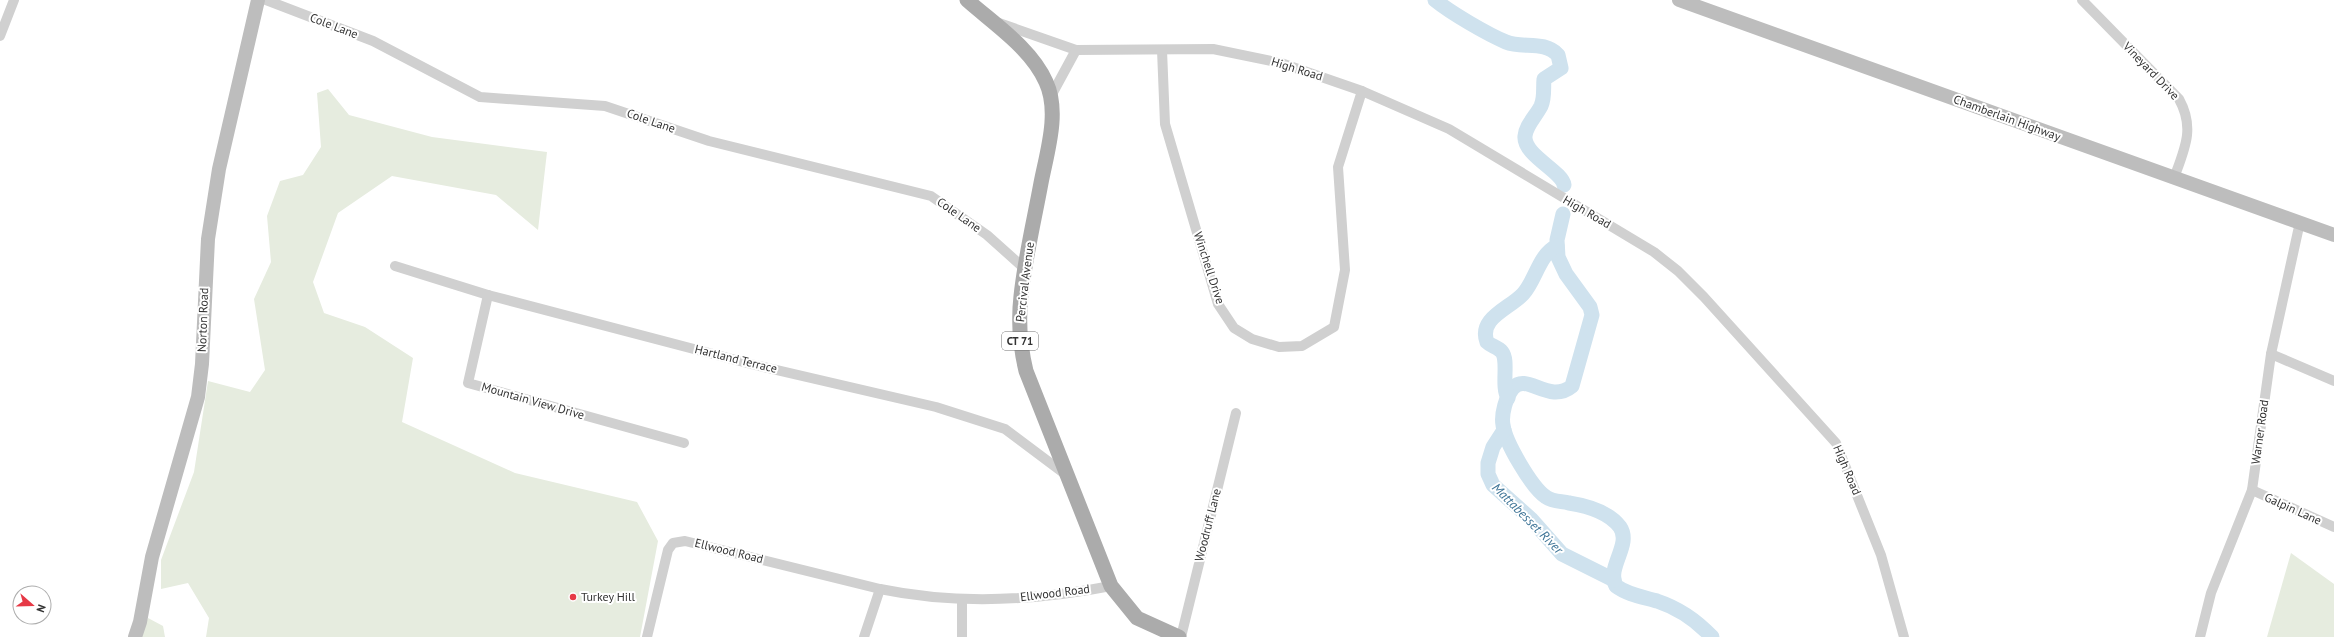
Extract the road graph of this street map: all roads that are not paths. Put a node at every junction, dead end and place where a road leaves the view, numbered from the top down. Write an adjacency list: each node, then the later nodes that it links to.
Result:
1 (14, 0): 8 (street)
2 (258, 0): 29 (main road, Norton Road)
3 (266, 0): 17 (street, Cole Lane)
4 (967, 0): 7 (main road, High Road / CT 71)
5 (1679, 0): 13 (main road, Chamberlain Highway)
6 (2082, 0): 13 (street, Vineyard Drive)
7 (989, 20): 9 (street, High Road); 12 (main road, Percival Avenue / CT 71)
8 (0, 36)
9 (1076, 50): 10 (street, High Road); 12 (street)
10 (1162, 50): 11 (street, High Road); 11 (street, Winchell Drive)
11 (1362, 91): 34 (street, High Road)
12 (1051, 96): 17 (main road, Percival Avenue / CT 71)
13 (2174, 178): 14 (main road, Chamberlain Highway)
14 (2300, 222): 15 (main road, Chamberlain Highway); 19 (street, Warner Road)
15 (2334, 235)
16 (395, 266): 18 (street, Hartland Terrace)
17 (1025, 269): 23 (main road, Percival Avenue / CT 71)
18 (488, 295): 22 (street, Mountain View Drive); 23 (street, Hartland Terrace)
19 (2271, 354): 20 (street); 24 (street, Warner Road)
20 (2334, 381)
21 (1236, 413): 33 (street, Woodruff Lane)
22 (684, 443)
23 (1066, 474): 26 (main road, Percival Avenue / CT 71)
24 (2252, 490): 25 (street, Galpin Lane); 35 (street, Warner Road)
25 (2334, 528)
26 (1111, 586): 28 (street, Ellwood Road); 33 (main road, Percival Avenue / CT 71)
27 (880, 590): 28 (street, Ellwood Road); 30 (street, Ellwood Road); 31 (street)
28 (962, 600): 32 (street)
29 (135, 637)
30 (647, 637)
31 (864, 637)
32 (962, 637)
33 (1180, 637)
34 (1904, 637)
35 (2200, 637)

